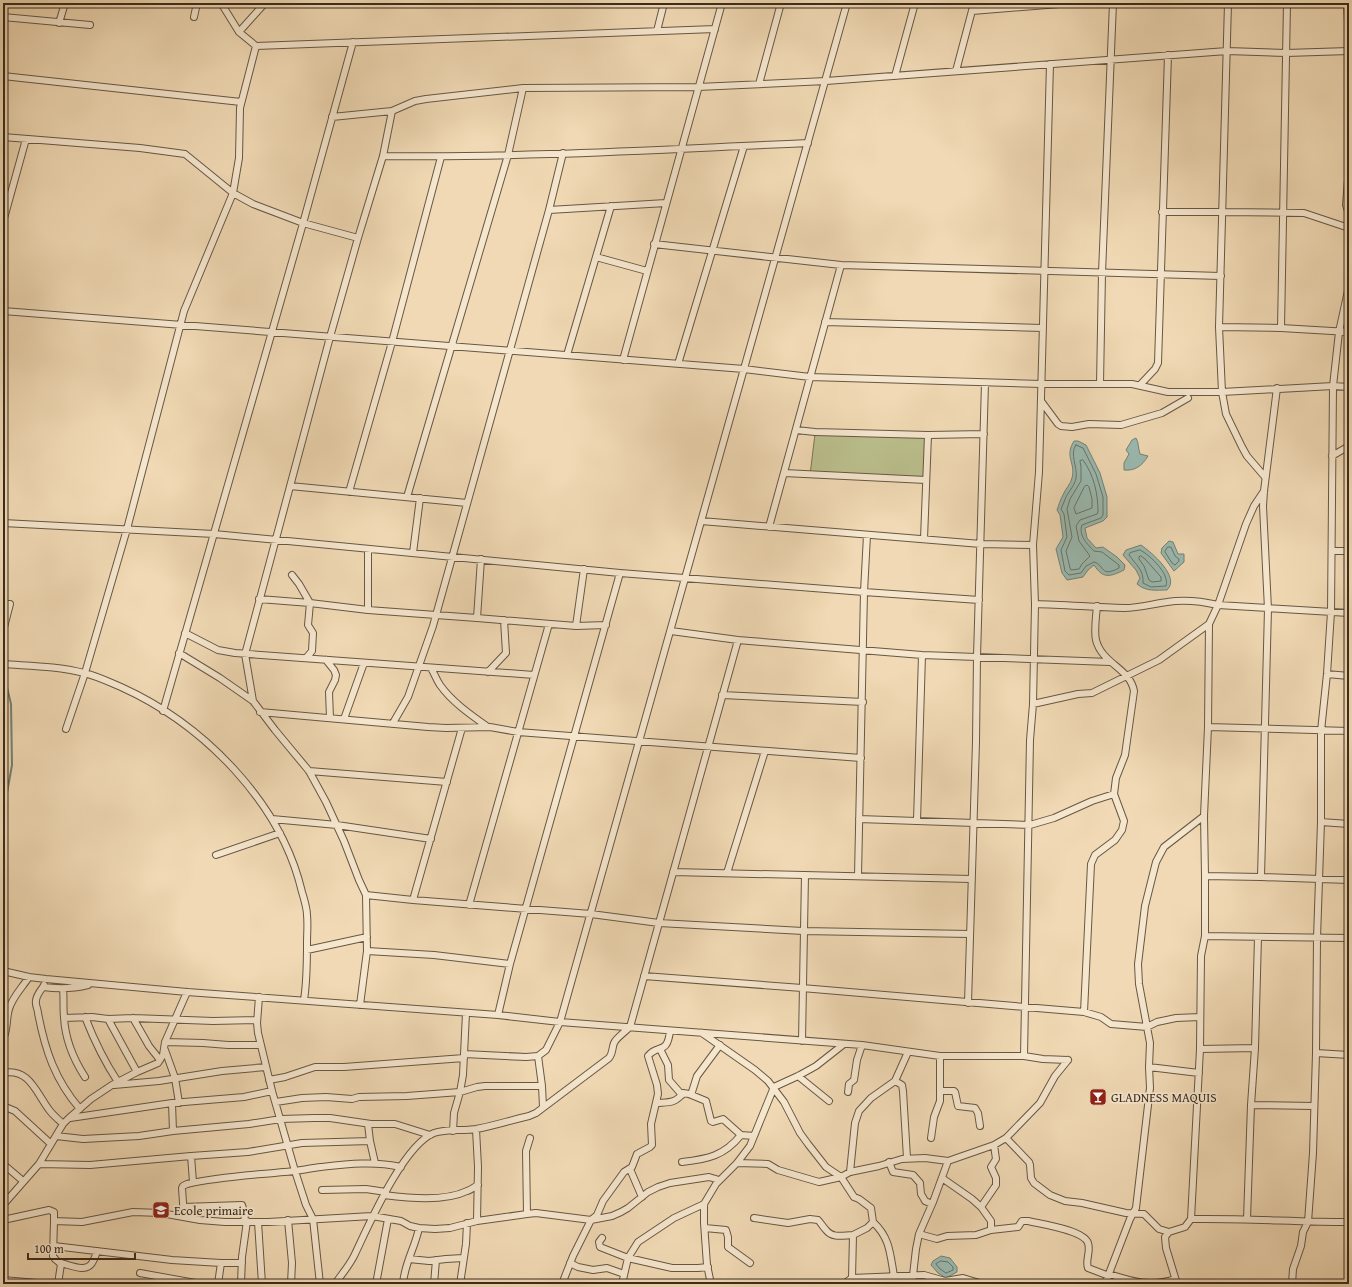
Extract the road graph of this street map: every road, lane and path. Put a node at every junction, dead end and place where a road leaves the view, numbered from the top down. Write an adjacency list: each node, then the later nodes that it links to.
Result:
1 (6, 3): 19 (street)
2 (65, 3): 22 (street)
3 (197, 3): 21 (street)
4 (221, 3): 26 (street)
5 (265, 3): 26 (street)
6 (664, 3): 25 (street)
7 (722, 3): 24 (street)
8 (781, 3): 40 (street)
9 (847, 3): 39 (street)
10 (915, 3): 38 (street)
11 (974, 3): 18 (street)
12 (1072, 3): 17 (street)
13 (1113, 3): 34 (street)
14 (1228, 3): 30 (street)
15 (1287, 3): 32 (street)
16 (1347, 3): 27 (street)
17 (1051, 4): 18 (street)
18 (972, 11): 36 (street)
19 (3, 12)
20 (3, 17): 22 (street)
21 (194, 17)
22 (59, 23): 23 (street)
23 (90, 25)
24 (715, 29): 25 (street); 41 (street)
25 (657, 31): 28 (street)
26 (239, 32): 29 (street)
27 (1349, 39)
28 (353, 42): 29 (street); 45 (street)
29 (256, 46): 43 (street)
30 (1227, 51): 32 (street); 33 (street); 61 (street)
31 (1349, 51): 32 (street)
32 (1286, 53): 62 (street)
33 (1168, 55): 34 (street); 60 (street)
34 (1112, 60): 35 (street); 75 (street)
35 (1050, 64): 36 (street); 74 (street)
36 (956, 71): 38 (street)
37 (3, 76): 43 (street)
38 (895, 76): 39 (street)
39 (826, 81): 40 (street); 48 (street)
40 (759, 84): 41 (street)
41 (698, 87): 42 (street); 50 (street)
42 (523, 88): 44 (street); 53 (street)
43 (241, 102): 56 (street)
44 (392, 111): 45 (street); 52 (street)
45 (332, 117): 65 (street)
46 (3, 137): 47 (street)
47 (26, 139): 56 (street); 64 (street)
48 (808, 143): 49 (street); 71 (street)
49 (744, 146): 50 (street); 69 (street)
50 (681, 148): 51 (street); 57 (street)
51 (562, 153): 53 (street); 59 (street)
52 (383, 156): 54 (street); 67 (street)
53 (508, 156): 54 (street); 90 (street)
54 (441, 157): 89 (street)
55 (1349, 167): 63 (street)
56 (233, 193): 65 (street); 81 (street)
57 (666, 203): 58 (street); 68 (street)
58 (611, 206): 59 (street); 70 (street)
59 (549, 210): 91 (street)
60 (1162, 212): 61 (street); 76 (street)
61 (1223, 212): 62 (street); 77 (street)
62 (1284, 212): 66 (street); 84 (street)
63 (1349, 214)
64 (3, 222)
65 (303, 223): 67 (street); 85 (street)
66 (1349, 228)
67 (358, 238): 88 (street)
68 (654, 244): 69 (street); 73 (street)
69 (712, 251): 71 (street); 94 (street)
70 (596, 257): 73 (street); 92 (street)
71 (775, 258): 72 (street); 95 (street)
72 (840, 265): 74 (street); 80 (street)
73 (647, 271): 93 (street)
74 (1044, 271): 75 (street); 83 (street)
75 (1102, 273): 76 (street); 99 (street)
76 (1160, 274): 77 (street); 100 (street)
77 (1221, 276): 82 (street)
78 (1349, 286): 86 (street)
79 (3, 311): 81 (street)
80 (825, 322): 83 (street); 96 (street)
81 (180, 325): 85 (street); 124 (street)
82 (1220, 327): 84 (street); 104 (street)
83 (1043, 328): 98 (street)
84 (1281, 328): 86 (street)
85 (271, 332): 88 (street); 125 (street)
86 (1339, 332): 87 (street); 101 (street)
87 (1349, 332)
88 (330, 337): 89 (street); 115 (street)
89 (392, 342): 90 (street); 117 (street)
90 (452, 346): 91 (street); 118 (street)
91 (510, 351): 92 (street); 120 (street)
92 (567, 356): 93 (street)
93 (623, 360): 94 (street)
94 (678, 364): 95 (street)
95 (744, 369): 96 (street); 121 (street)
96 (810, 376): 97 (street); 107 (street)
97 (985, 383): 98 (street); 108 (street)
98 (1041, 384): 99 (street); 106 (street)
99 (1100, 384): 100 (street)
100 (1140, 385): 104 (street)
101 (1332, 386): 102 (street); 103 (street); 111 (street)
102 (1349, 386)
103 (1277, 388): 104 (street); 113 (street)
104 (1222, 392): 113 (street)
105 (1188, 398): 106 (street)
106 (1041, 401): 130 (street)
107 (796, 430): 109 (street); 112 (street)
108 (984, 434): 109 (street); 129 (street)
109 (928, 435): 114 (street)
110 (1349, 446): 111 (street)
111 (1332, 456): 132 (street)
112 (784, 473): 114 (street); 123 (street)
113 (1265, 477): 116 (street)
114 (926, 480): 127 (street)
115 (290, 486): 117 (street); 128 (street)
116 (1264, 491): 147 (street); 149 (street)
117 (349, 492): 118 (street)
118 (407, 497): 119 (street)
119 (420, 498): 120 (street); 134 (street)
120 (467, 503): 135 (street)
121 (701, 521): 123 (street); 140 (street)
122 (3, 523): 124 (street)
123 (769, 527): 126 (street)
124 (127, 528): 125 (street); 178 (street)
125 (214, 534): 128 (street); 162 (street)
126 (867, 534): 127 (street); 141 (street)
127 (924, 539): 129 (street)
128 (275, 540): 131 (street); 142 (street)
129 (981, 544): 130 (street); 143 (street)
130 (1033, 545): 146 (street)
131 (368, 550): 134 (street); 150 (street)
132 (1332, 551): 133 (street); 151 (street)
133 (1349, 551)
134 (413, 552): 135 (street)
135 (452, 556): 136 (street); 153 (street)
136 (481, 559): 137 (street); 154 (street)
137 (584, 569): 138 (street); 158 (street)
138 (620, 573): 140 (street); 159 (street)
139 (292, 574): 145 (street)
140 (685, 578): 141 (street); 160 (street)
141 (864, 592): 143 (street); 164 (street)
142 (259, 599): 145 (street); 166 (street)
143 (979, 600): 168 (street)
144 (3, 604): 161 (street)
145 (310, 604): 150 (street); 169 (street)
146 (1036, 604): 148 (street); 170 (street)
147 (1218, 605): 148 (street); 149 (street); 157 (street)
148 (1096, 606): 172 (street)
149 (1268, 609): 151 (street); 196 (street)
150 (368, 610): 153 (street)
151 (1331, 612): 152 (street); 179 (street)
152 (1349, 613)
153 (436, 615): 154 (street); 175 (street)
154 (477, 618): 155 (street)
155 (504, 620): 156 (street); 177 (street)
156 (549, 624): 158 (street); 180 (street)
157 (1209, 624): 181 (street); 193 (street)
158 (576, 626): 159 (street)
159 (606, 626): 200 (street)
160 (671, 631): 163 (street); 201 (street)
161 (3, 632)
162 (185, 633): 165 (street); 166 (street)
163 (738, 640): 164 (street); 183 (street)
164 (863, 650): 167 (street); 185 (street)
165 (179, 653): 184 (street); 187 (street)
166 (246, 654): 169 (street); 184 (street)
167 (922, 655): 168 (street); 211 (street)
168 (977, 657): 170 (street); 213 (street)
169 (306, 658): 171 (street)
170 (1034, 659): 172 (street); 186 (street)
171 (326, 660): 173 (street); 189 (street)
172 (1110, 662): 181 (street)
173 (364, 663): 175 (street); 190 (street)
174 (3, 664): 178 (street)
175 (419, 667): 176 (street); 191 (street)
176 (430, 668): 177 (street); 192 (street)
177 (488, 672): 180 (street)
178 (85, 673): 187 (street); 195 (street)
179 (1327, 674): 182 (street); 197 (street)
180 (534, 675): 199 (street)
181 (1128, 676): 186 (street); 207 (street)
182 (1349, 676)
183 (722, 695): 185 (street); 202 (street)
184 (253, 701): 188 (street)
185 (863, 702): 204 (street)
186 (1033, 704): 215 (street)
187 (163, 710): 209 (street)
188 (260, 712): 189 (street); 205 (street)
189 (330, 718): 190 (street)
190 (344, 719): 191 (street)
191 (393, 723): 194 (street)
192 (488, 727): 194 (street); 199 (street)
193 (1208, 727): 196 (street); 208 (street)
194 (462, 728): 206 (street)
195 (66, 729)
196 (1265, 729): 197 (street); 225 (street)
197 (1321, 731): 198 (street); 212 (street)
198 (1349, 731)
199 (518, 732): 200 (street); 231 (street)
200 (574, 736): 201 (street); 232 (street)
201 (639, 741): 202 (street); 233 (street)
202 (708, 746): 203 (street); 220 (street)
203 (765, 751): 204 (street); 221 (street)
204 (861, 758): 210 (street)
205 (309, 771): 206 (street); 216 (street)
206 (447, 782): 218 (street)
207 (1114, 794): 215 (street); 259 (street)
208 (1204, 816): 224 (street); 271 (street)
209 (272, 819): 216 (street); 217 (street)
210 (859, 819): 211 (street); 223 (street)
211 (917, 821): 213 (street)
212 (1321, 822): 214 (street); 227 (street)
213 (973, 823): 215 (street); 226 (street)
214 (1349, 824)
215 (1030, 825): 258 (street)
216 (337, 826): 218 (street); 229 (street)
217 (280, 833): 219 (street); 242 (street)
218 (430, 839): 230 (street)
219 (216, 855)
220 (673, 872): 221 (street); 234 (street)
221 (727, 873): 222 (street)
222 (805, 875): 223 (street); 235 (street)
223 (858, 876): 226 (street)
224 (1206, 876): 225 (street); 237 (street)
225 (1261, 877): 227 (street)
226 (972, 879): 236 (street)
227 (1320, 879): 228 (street); 240 (street)
228 (1349, 880)
229 (366, 895): 230 (street); 238 (street)
230 (413, 900): 231 (street)
231 (470, 905): 232 (street)
232 (525, 909): 233 (street); 244 (street)
233 (591, 914): 234 (street); 269 (street)
234 (659, 923): 235 (street); 246 (street)
235 (803, 931): 236 (street); 251 (street)
236 (970, 934): 256 (street)
237 (1205, 936): 239 (street); 263 (street)
238 (367, 937): 242 (street); 243 (street)
239 (1258, 937): 240 (street); 281 (street)
240 (1317, 938): 241 (street); 286 (street)
241 (1349, 938)
242 (307, 950): 255 (street)
243 (367, 952): 244 (street); 257 (street)
244 (510, 964): 261 (street)
245 (3, 971): 247 (street)
246 (644, 976): 251 (street); 270 (street)
247 (29, 977): 248 (street); 274 (street)
248 (46, 979): 249 (street); 250 (street)
249 (95, 983): 252 (street); 253 (street)
250 (43, 987): 252 (street); 321 (street)
251 (802, 988): 256 (street); 275 (street)
252 (63, 989): 264 (street)
253 (187, 992): 254 (street); 267 (street)
254 (259, 997): 255 (street); 268 (street)
255 (304, 1000): 257 (street)
256 (968, 1003): 258 (street)
257 (360, 1005): 260 (street)
258 (1025, 1007): 259 (street); 291 (street)
259 (1084, 1012): 271 (street)
260 (466, 1013): 261 (street); 288 (street)
261 (498, 1015): 269 (street)
262 (85, 1017): 264 (street); 265 (street); 303 (street)
263 (1200, 1017): 271 (street); 283 (street)
264 (64, 1018): 299 (street)
265 (108, 1018): 266 (street); 295 (street)
266 (133, 1018): 267 (street); 292 (street)
267 (176, 1019): 268 (street); 276 (street)
268 (257, 1020): 278 (street)
269 (560, 1022): 270 (street); 289 (street)
270 (630, 1027): 272 (street); 320 (street)
271 (1147, 1027): 293 (street)
272 (670, 1031): 273 (street); 282 (street)
273 (700, 1033): 275 (street); 279 (street)
274 (3, 1039)
275 (802, 1041): 277 (street)
276 (166, 1042): 278 (street); 284 (street)
277 (844, 1044): 280 (street); 298 (street)
278 (260, 1045): 294 (street)
279 (720, 1045): 306 (street); 312 (street)
280 (862, 1045): 285 (street); 310 (street)
281 (1255, 1048): 283 (street); 317 (street)
282 (660, 1049): 311 (street); 316 (street)
283 (1200, 1049): 297 (street)
284 (165, 1050): 292 (street); 300 (street)
285 (908, 1052): 290 (street); 302 (street)
286 (1316, 1053): 287 (street); 319 (street)
287 (1349, 1055)
288 (464, 1056): 289 (street); 301 (street); 309 (street)
289 (538, 1056): 305 (street)
290 (940, 1056): 291 (street); 308 (street)
291 (1024, 1056): 336 (street)
292 (160, 1060): 295 (street)
293 (1148, 1067): 297 (street); 369 (street)
294 (266, 1068): 300 (street); 301 (street)
295 (137, 1072): 303 (street)
296 (3, 1073): 324 (street)
297 (1199, 1073): 379 (street)
298 (798, 1076): 306 (street); 313 (street)
299 (85, 1077)
300 (175, 1078): 304 (street); 315 (street)
301 (269, 1080): 307 (street)
302 (895, 1081): 342 (street); 353 (street)
303 (118, 1082): 304 (street)
304 (112, 1085): 321 (street)
305 (542, 1086): 309 (street); 320 (street)
306 (774, 1088): 333 (street); 354 (street)
307 (272, 1090): 314 (street); 315 (street)
308 (941, 1091): 326 (street); 335 (street)
309 (460, 1092): 314 (street); 329 (street)
310 (848, 1092)
311 (682, 1095): 312 (street); 316 (street)
312 (691, 1095): 331 (street)
313 (829, 1101)
314 (276, 1102): 323 (street)
315 (176, 1103): 322 (street); 328 (street)
316 (656, 1103): 351 (street)
317 (1251, 1105): 319 (street); 375 (street)
318 (3, 1106): 338 (street)
319 (1314, 1106): 385 (street)
320 (543, 1107): 327 (street)
321 (80, 1109): 322 (street)
322 (69, 1118): 324 (street)
323 (281, 1119): 325 (street); 328 (street); 339 (street)
324 (63, 1124): 332 (street)
325 (368, 1124): 330 (street); 337 (street)
326 (980, 1126)
327 (476, 1129): 329 (street); 359 (street)
328 (173, 1130): 332 (street)
329 (453, 1131): 330 (street)
330 (430, 1135): 350 (street)
331 (741, 1135): 333 (street); 344 (street)
332 (56, 1136): 338 (street)
333 (754, 1136): 347 (street)
334 (530, 1138): 368 (street)
335 (931, 1138)
336 (1006, 1138): 340 (street); 369 (street)
337 (370, 1141): 339 (street); 346 (street)
338 (51, 1144): 349 (street)
339 (288, 1145): 341 (street); 352 (street)
340 (994, 1145): 343 (street); 367 (street)
341 (191, 1156): 349 (street); 358 (street)
342 (907, 1158): 343 (street); 345 (street)
343 (948, 1161): 355 (street)
344 (682, 1162)
345 (889, 1162): 353 (street); 364 (street)
346 (375, 1163): 350 (street); 352 (street)
347 (737, 1163): 354 (street); 356 (street)
348 (3, 1164): 357 (street)
349 (39, 1164): 357 (street)
350 (401, 1167): 361 (street)
351 (630, 1169): 362 (street); 378 (street)
352 (295, 1171): 358 (street); 373 (street)
353 (850, 1172): 354 (street)
354 (841, 1177): 384 (street)
355 (942, 1178): 364 (street); 367 (street)
356 (719, 1180): 362 (street); 363 (street)
357 (23, 1181): 365 (street)
358 (194, 1182): 366 (street)
359 (478, 1185): 361 (street); 381 (street)
360 (322, 1190): 361 (street)
361 (385, 1194): 370 (street)
362 (642, 1196): 378 (street)
363 (704, 1204): 389 (street); 398 (street)
364 (932, 1204): 392 (street)
365 (3, 1205)
366 (183, 1207): 371 (street); 382 (street)
367 (981, 1207): 390 (street)
368 (527, 1214): 378 (street); 381 (street)
369 (1134, 1214): 391 (street); 410 (street)
370 (372, 1216): 373 (street); 374 (street); 423 (street)
371 (184, 1217): 380 (street); 382 (street)
372 (754, 1218): 393 (street)
373 (313, 1219): 377 (street); 422 (street)
374 (388, 1219): 388 (street); 424 (street)
375 (1247, 1219): 379 (street); 385 (street)
376 (3, 1220): 380 (street)
377 (288, 1220): 383 (street); 421 (street)
378 (591, 1220): 403 (street)
379 (1191, 1220): 391 (street)
380 (54, 1221): 395 (street)
381 (477, 1221): 387 (street)
382 (245, 1222): 383 (street); 402 (street)
383 (258, 1222): 420 (street)
384 (873, 1222): 393 (street); 411 (street)
385 (1308, 1222): 386 (street); 435 (street)
386 (1349, 1222)
387 (467, 1224): 388 (street); 397 (street)
388 (419, 1228): 399 (street)
389 (705, 1228): 404 (street); 406 (street)
390 (991, 1230): 392 (street); 410 (street)
391 (1169, 1232): 414 (street)
392 (919, 1234): 409 (street)
393 (853, 1235): 412 (street)
394 (602, 1238): 398 (street)
395 (54, 1246): 396 (street); 401 (street)
396 (97, 1251): 401 (street); 405 (street)
397 (463, 1258): 400 (street); 427 (street)
398 (628, 1258): 406 (street); 408 (street)
399 (409, 1259): 400 (street); 425 (street)
400 (436, 1260): 426 (street)
401 (61, 1263): 416 (street)
402 (242, 1263): 405 (street); 419 (street)
403 (570, 1263): 408 (street); 428 (street)
404 (750, 1263)
405 (221, 1264): 418 (street)
406 (708, 1267): 430 (street)
407 (140, 1273): 417 (street)
408 (624, 1274): 429 (street)
409 (912, 1275): 411 (street); 432 (street); 433 (street)
410 (1109, 1275): 414 (street); 434 (street)
411 (894, 1276): 412 (street)
412 (852, 1278): 431 (street)
413 (3, 1280): 415 (street)
414 (1176, 1281)
415 (49, 1284)
416 (58, 1284)
417 (201, 1284)
418 (218, 1284)
419 (241, 1284)
420 (262, 1284)
421 (291, 1284)
422 (320, 1284)
423 (335, 1284)
424 (376, 1284)
425 (403, 1284)
426 (434, 1284)
427 (460, 1284)
428 (562, 1284)
429 (622, 1284)
430 (711, 1284)
431 (844, 1284)
432 (912, 1284)
433 (983, 1284)
434 (1105, 1284)
435 (1292, 1284)

